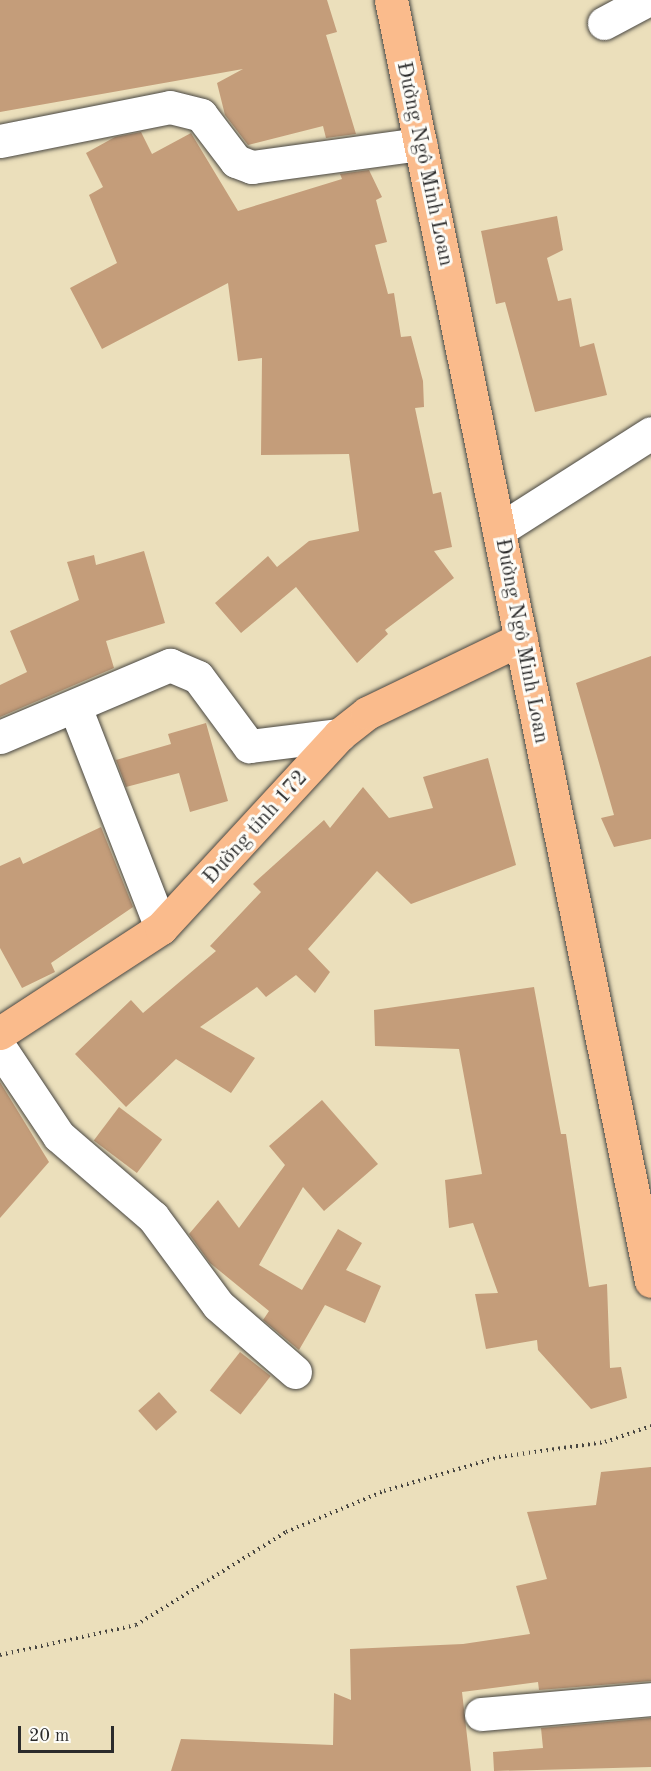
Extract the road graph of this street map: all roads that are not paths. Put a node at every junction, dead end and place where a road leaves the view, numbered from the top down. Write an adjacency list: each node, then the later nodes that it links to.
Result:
1 (391, 0): 5 (main road, Đường Ngô Minh Loan)
2 (647, 0): 3 (street)
3 (604, 22)
4 (0, 141): 5 (street)
5 (420, 144): 7 (main road, Đường Ngô Minh Loan)
6 (649, 440): 7 (street)
7 (499, 530): 8 (main road, Đường Ngô Minh Loan)
8 (521, 639): 10 (main road, Đường tỉnh 172); 15 (main road, Đường Ngô Minh Loan)
9 (75, 707): 10 (street); 11 (street); 12 (street)
10 (339, 735): 12 (main road, Đường tỉnh 172)
11 (0, 737)
12 (161, 928): 13 (main road, Đường tỉnh 172)
13 (0, 1034)
14 (0, 1048): 16 (street)
15 (651, 1281)
16 (295, 1372)
17 (651, 1699): 18 (street)
18 (481, 1714)

